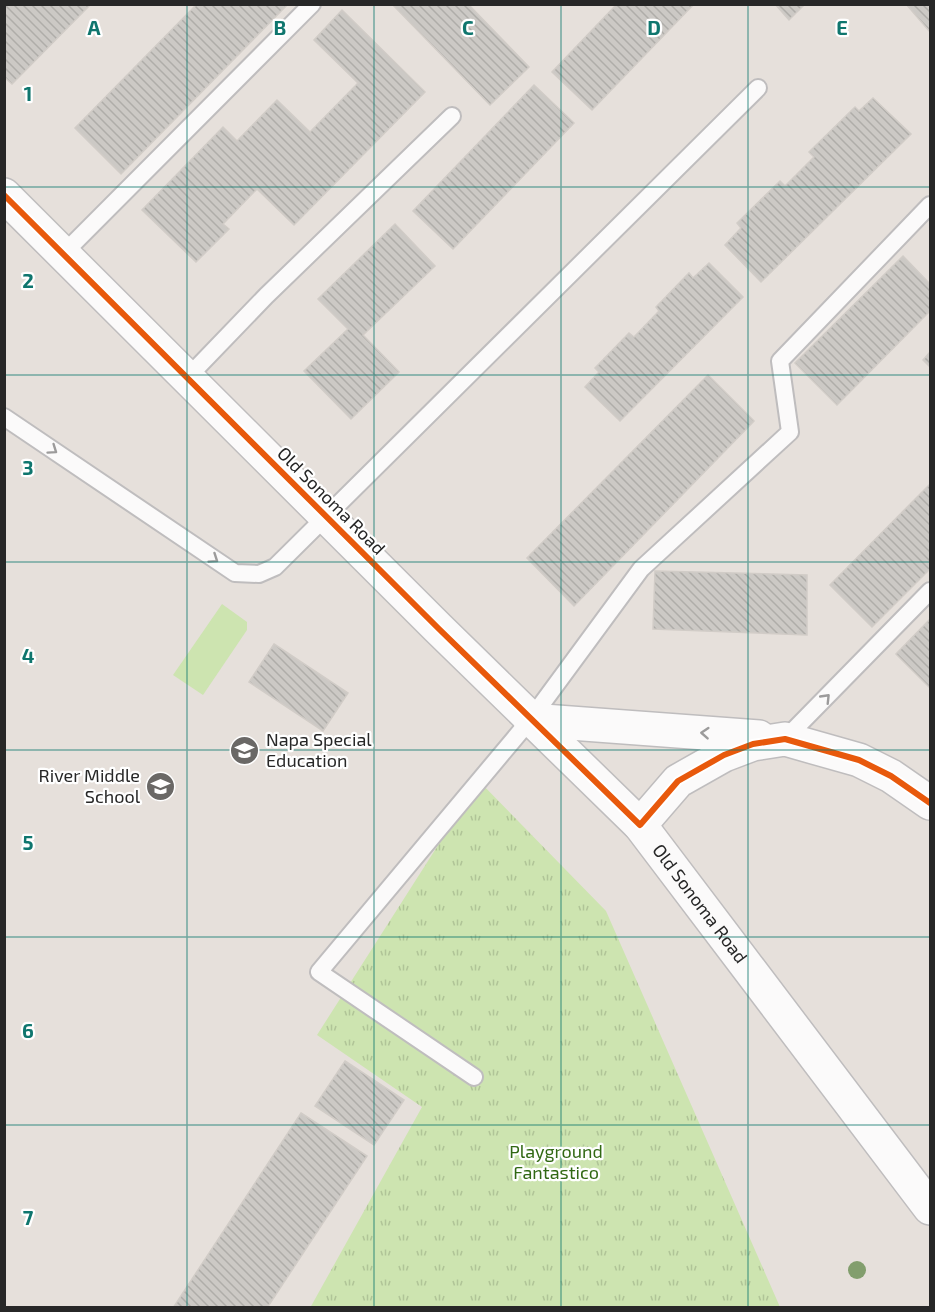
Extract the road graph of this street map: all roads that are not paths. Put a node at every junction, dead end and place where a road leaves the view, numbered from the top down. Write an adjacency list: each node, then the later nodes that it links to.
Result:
1 (312, 4): 6 (lane)
2 (758, 88): 9 (lane)
3 (452, 116): 7 (lane)
4 (4, 195): 6 (main road, Old Sonoma Road)
5 (930, 205): 11 (lane)
6 (63, 254): 7 (main road, Old Sonoma Road)
7 (188, 377): 9 (main road, Old Sonoma Road)
8 (4, 417): 9 (lane, one-way to 9)
9 (326, 516): 11 (main road, Old Sonoma Road)
10 (930, 591): 12 (lane, one-way to 10)
11 (530, 720): 12 (main road, one-way to 11); 14 (main road, Old Sonoma Road); 15 (lane)
12 (785, 739): 13 (main road); 14 (main road)
13 (930, 803)
14 (640, 825): 16 (main road, Old Sonoma Road)
15 (474, 1077)
16 (930, 1208)

